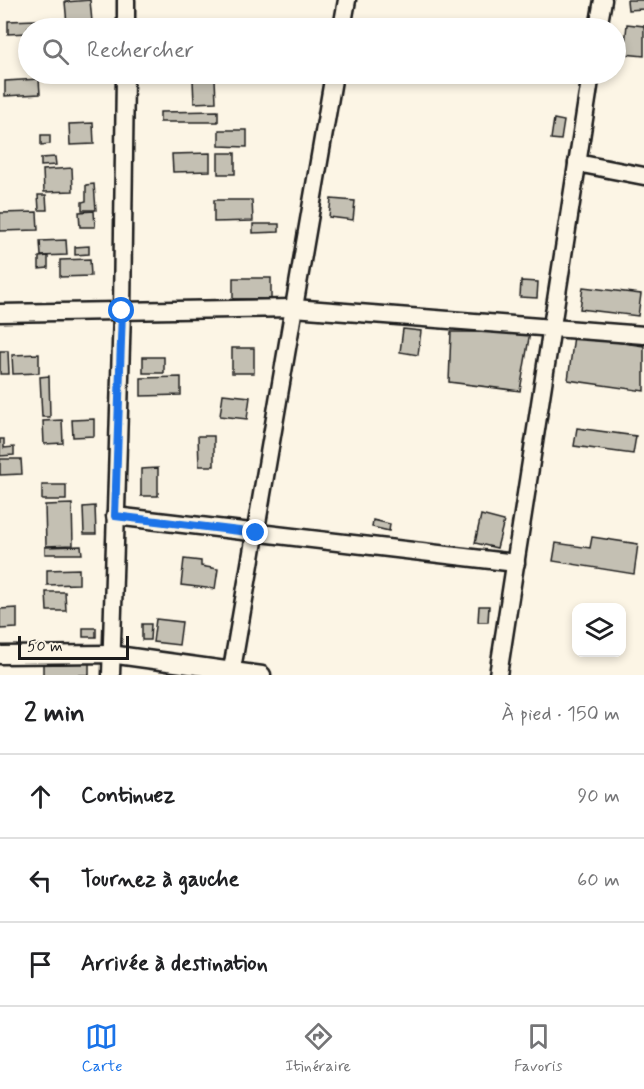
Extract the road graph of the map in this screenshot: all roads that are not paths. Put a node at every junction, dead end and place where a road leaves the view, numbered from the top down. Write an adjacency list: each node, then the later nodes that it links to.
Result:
1 (126, 0): 4 (street)
2 (347, 0): 5 (street)
3 (603, 0): 6 (street)
4 (126, 18)
5 (344, 18)
6 (600, 18)
7 (125, 84): 13 (street)
8 (332, 84): 12 (street)
9 (589, 84): 10 (street)
10 (577, 163): 11 (street); 15 (street)
11 (644, 176)
12 (294, 308): 13 (street); 15 (street); 18 (street)
13 (122, 311): 14 (street); 17 (street)
14 (0, 313)
15 (552, 328): 16 (street); 19 (street)
16 (644, 335)
17 (115, 516): 18 (street); 20 (street)
18 (256, 533): 19 (street); 22 (street)
19 (516, 564): 25 (street)
20 (110, 654): 21 (street); 22 (street); 23 (street)
21 (0, 655)
22 (232, 673): 24 (street)
23 (111, 675)
24 (262, 675)
25 (498, 675)

